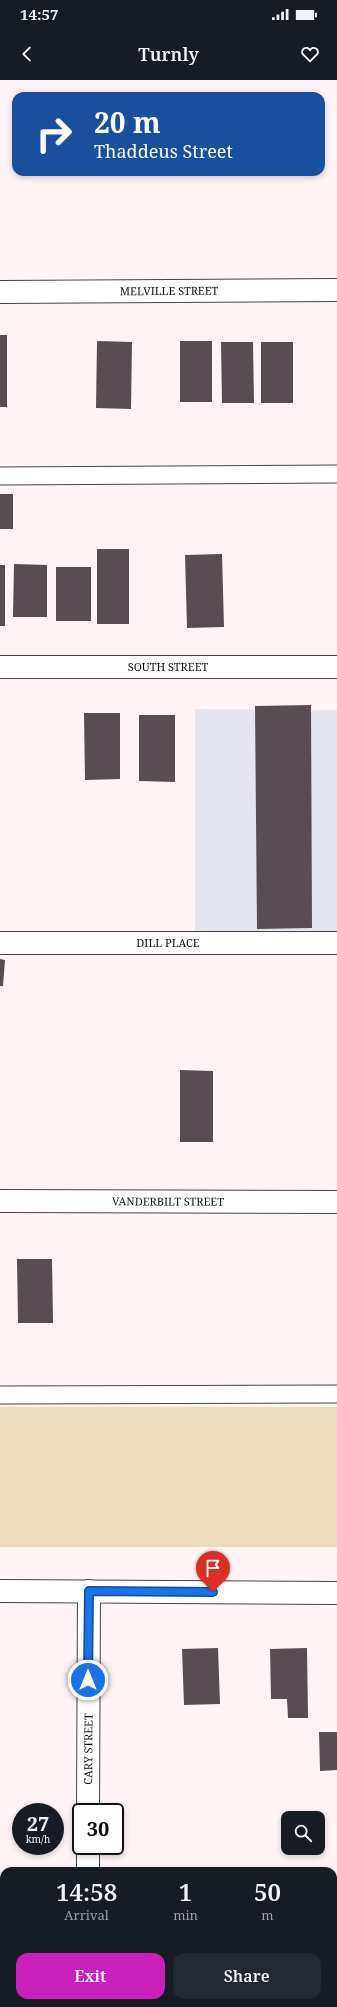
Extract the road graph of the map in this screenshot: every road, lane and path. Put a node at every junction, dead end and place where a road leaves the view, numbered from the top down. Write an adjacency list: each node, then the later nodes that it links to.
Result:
1 (337, 290): 2 (street, MELVILLE STREET)
2 (0, 292)
3 (337, 474): 4 (lane)
4 (0, 476)
5 (0, 667): 6 (street, SOUTH STREET)
6 (337, 667)
7 (0, 943): 8 (street, DILL PLACE)
8 (337, 943)
9 (0, 1201): 10 (street, VANDERBILT STREET)
10 (337, 1202)
11 (337, 1394): 12 (lane)
12 (0, 1395)
13 (0, 1591): 14 (street)
14 (89, 1591): 15 (street); 16 (street, CARY STREET)
15 (337, 1593)
16 (88, 1803)
17 (88, 1855): 18 (street)
18 (88, 1867)

